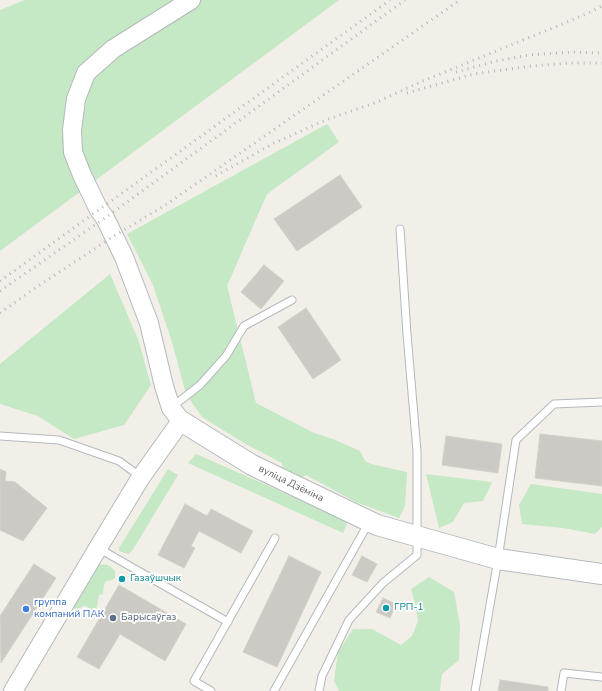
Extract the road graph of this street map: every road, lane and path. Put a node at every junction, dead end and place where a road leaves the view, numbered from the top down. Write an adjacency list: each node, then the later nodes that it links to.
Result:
1 (191, 0): 5 (street)
2 (400, 229): 9 (lane)
3 (292, 300): 5 (lane)
4 (602, 402): 12 (lane)
5 (176, 415): 7 (street); 8 (main road, вуліца Дзёміна)
6 (0, 436): 7 (lane)
7 (141, 477): 11 (street)
8 (371, 522): 9 (main road, вуліца Дзёміна); 18 (lane)
9 (418, 536): 12 (main road, вуліца Дзёміна); 19 (lane)
10 (275, 538): 14 (lane)
11 (98, 548): 14 (lane); 16 (street)
12 (498, 559): 13 (main road, вуліца Дзёміна); 20 (lane)
13 (602, 574)
14 (228, 622): 17 (lane)
15 (602, 677): 21 (lane)
16 (13, 691)
17 (212, 691)
18 (274, 691)
19 (319, 691)
20 (475, 691)
21 (561, 691)

